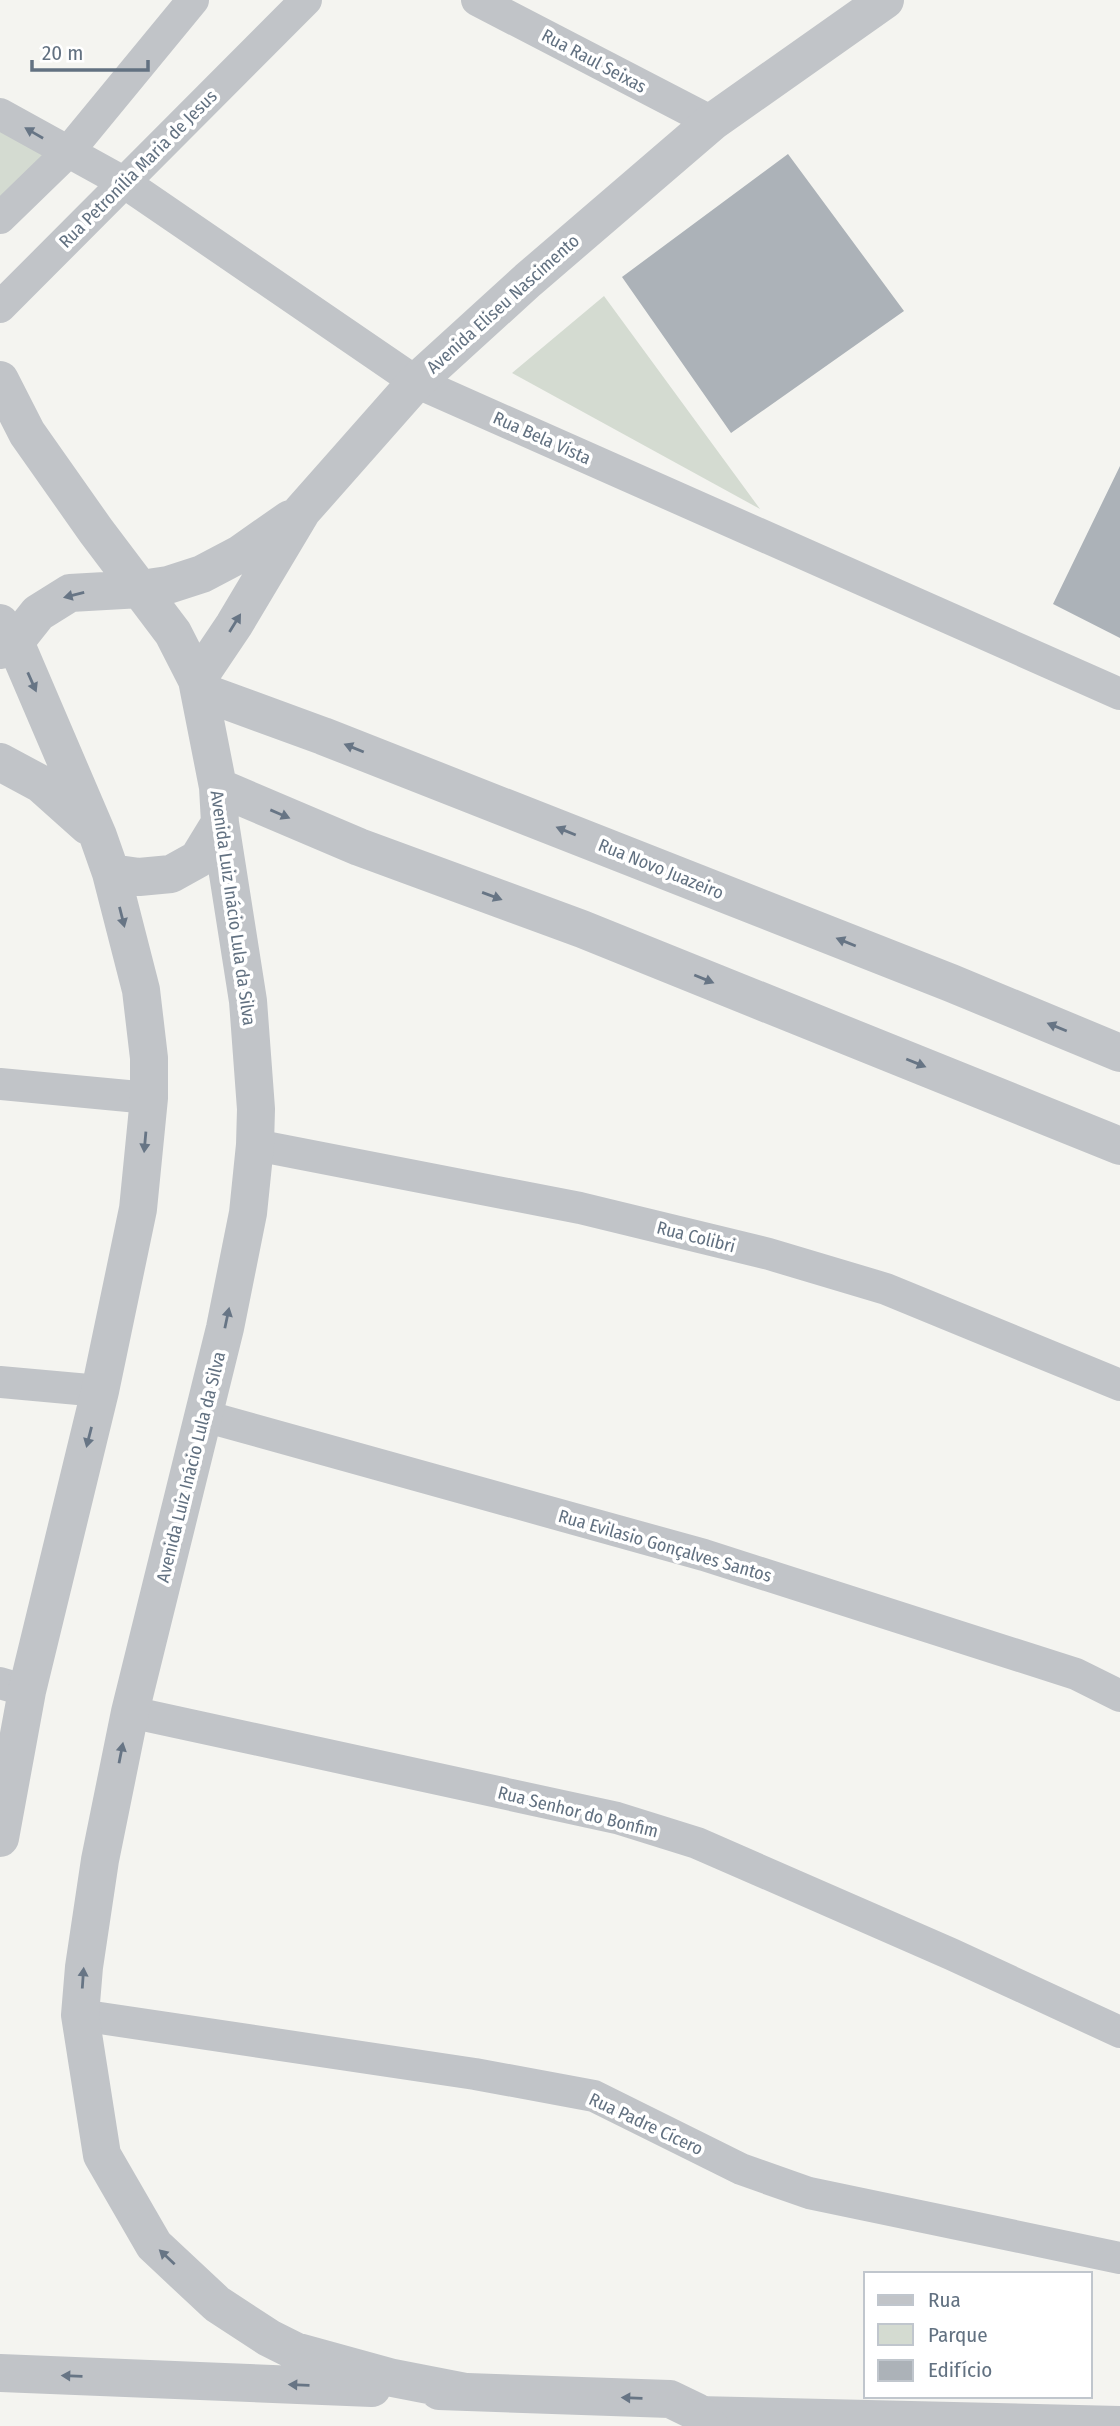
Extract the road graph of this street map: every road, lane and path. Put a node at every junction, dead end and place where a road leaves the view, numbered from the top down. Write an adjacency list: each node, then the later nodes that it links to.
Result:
1 (193, 0): 7 (street)
2 (306, 0): 8 (street, Rua Petronília Maria de Jesus)
3 (477, 0): 6 (street, Rua Raul Seixas)
4 (885, 0): 6 (street, Avenida Eliseu Nascimento)
5 (0, 114): 7 (street, Rua Bela Vista, one-way to 5)
6 (712, 122): 12 (street, Avenida Eliseu Nascimento)
7 (68, 152): 8 (street, Rua Bela Vista); 9 (street)
8 (125, 183): 10 (street, Rua Petronília Maria de Jesus); 12 (street, Rua Bela Vista)
9 (0, 218)
10 (0, 307)
11 (0, 380): 14 (street, Avenida Luiz Inácio Lula da Silva)
12 (416, 382): 13 (street, Avenida Eliseu Nascimento); 17 (street, Rua Bela Vista)
13 (302, 511): 14 (street); 16 (street, Avenida Eliseu Nascimento, one-way to 13)
14 (141, 589): 15 (street, one-way to 15); 16 (street, Avenida Luiz Inácio Lula da Silva)
15 (5, 638): 22 (street, one-way to 22)
16 (198, 686): 21 (street, Avenida Luiz Inácio Lula da Silva); 24 (street, Rua Novo Juazeiro, one-way to 16)
17 (1120, 694)
18 (0, 762): 20 (street)
19 (0, 780): 20 (street)
20 (41, 784): 22 (street)
21 (219, 805): 23 (street); 27 (street, Avenida Luiz Inácio Lula da Silva); 28 (street, one-way to 28)
22 (98, 836): 23 (street)
23 (111, 873): 26 (street, one-way to 26)
24 (1120, 1053)
25 (0, 1084): 26 (street)
26 (149, 1098): 31 (street, one-way to 31)
27 (255, 1144): 30 (street, Rua Colibri); 32 (street, Avenida Luiz Inácio Lula da Silva, one-way to 27)
28 (1120, 1146)
29 (0, 1382): 31 (street)
30 (1120, 1385)
31 (100, 1391): 33 (street, one-way to 33)
32 (204, 1416): 34 (street, Rua Evilasio Gonçalves Santos); 35 (street, Avenida Luiz Inácio Lula da Silva)
33 (14, 1687): 36 (street)
34 (1120, 1696)
35 (130, 1712): 37 (street, Avenida Luiz Inácio Lula da Silva, one-way to 35); 38 (street, Rua Senhor do Bonfim)
36 (0, 1838)
37 (80, 2015): 39 (street, Rua Padre Cícero); 41 (street, Avenida Luiz Inácio Lula da Silva, one-way to 37)
38 (1120, 2032)
39 (1120, 2258)
40 (0, 2373): 41 (street, one-way to 40)
41 (465, 2392): 42 (street, one-way to 41)
42 (703, 2419): 43 (street)
43 (1120, 2422)

